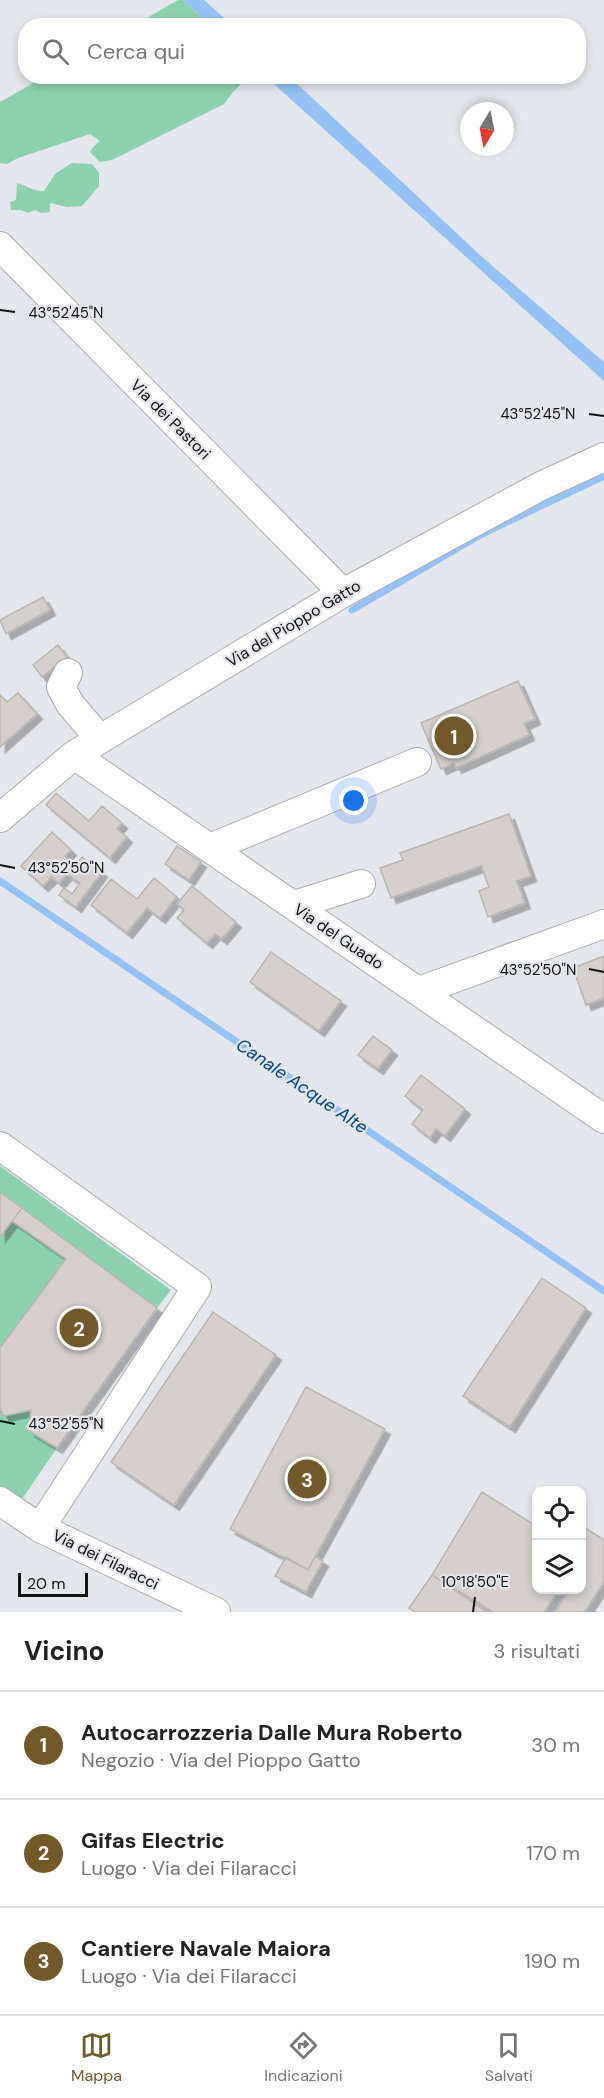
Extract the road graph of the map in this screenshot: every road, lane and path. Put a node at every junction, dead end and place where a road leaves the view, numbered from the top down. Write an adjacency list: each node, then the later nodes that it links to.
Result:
1 (0, 246): 3 (street, Via dei Pastori)
2 (604, 457): 3 (street, Via del Pioppo Gatto)
3 (343, 593): 5 (street, Via del Pioppo Gatto)
4 (68, 673): 5 (street)
5 (100, 739): 6 (street, Via del Pioppo Gatto)
6 (74, 755): 8 (street, Via del Pioppo Gatto); 9 (street, Via del Guado)
7 (417, 762): 9 (street)
8 (0, 818)
9 (210, 848): 11 (street, Via del Guado)
10 (361, 884): 11 (street)
11 (294, 905): 13 (street, Via del Guado)
12 (604, 924): 13 (street)
13 (419, 991): 14 (street, Via del Guado)
14 (604, 1119)
15 (0, 1146): 17 (street)
16 (0, 1501): 17 (street, Via dei Filaracci)
17 (40, 1528): 18 (street, Via dei Filaracci)
18 (216, 1612)

